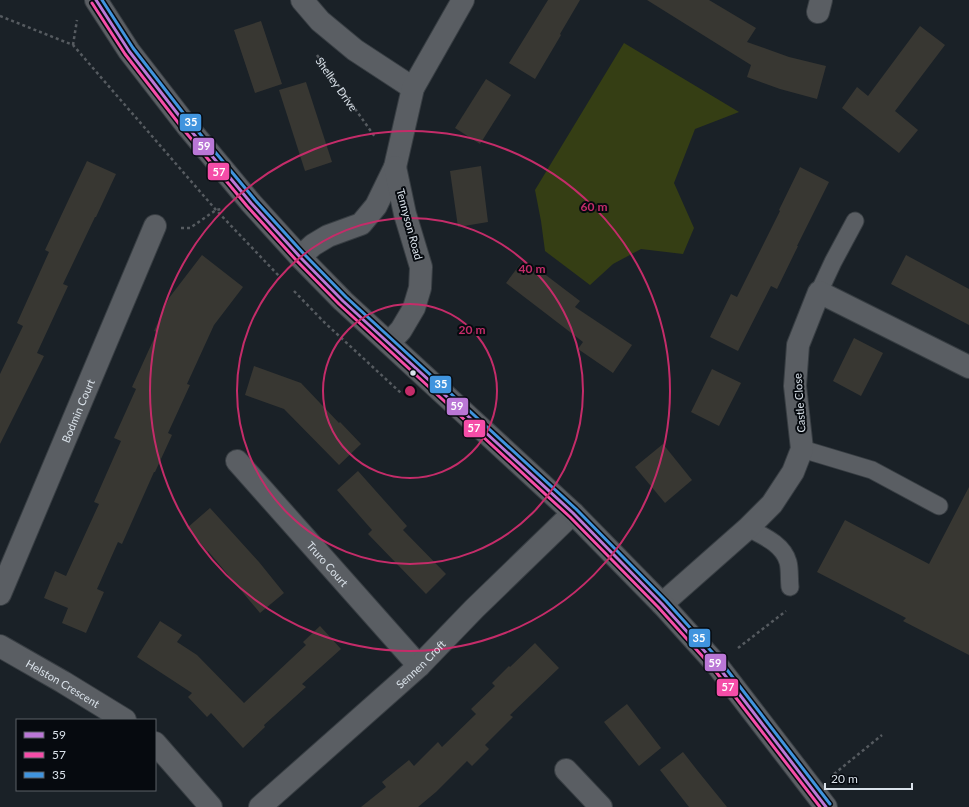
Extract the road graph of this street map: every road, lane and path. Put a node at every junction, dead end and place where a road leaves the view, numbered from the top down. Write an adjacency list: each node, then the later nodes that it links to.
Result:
1 (96, 0): 10 (street)
2 (302, 0): 5 (street)
3 (463, 0): 5 (street, Tennyson Road)
4 (315, 52): 6 (path, Shelley Drive)
5 (413, 88): 6 (street, Tennyson Road)
6 (395, 167): 10 (street, Tennyson Road); 12 (street, Tennyson Road)
7 (216, 210): 9 (path)
8 (855, 221): 11 (lane)
9 (155, 226): 20 (street, Bodmin Court)
10 (300, 257): 12 (street)
11 (819, 292): 13 (street); 14 (street, Castle Close)
12 (389, 343): 17 (street)
13 (969, 367)
14 (802, 449): 16 (lane); 18 (street, Castle Close)
15 (237, 461): 25 (street, Truro Court)
16 (939, 506)
17 (573, 512): 21 (street); 25 (street, Sennen Croft)
18 (748, 528): 19 (lane); 21 (street, Castle Close)
19 (790, 587)
20 (0, 594)
21 (662, 604): 24 (street)
22 (789, 608): 24 (path)
23 (0, 646): 26 (street, Helston Crescent)
24 (717, 665): 30 (street)
25 (419, 666): 32 (street, Sennen Croft)
26 (123, 719)
27 (882, 735): 30 (path)
28 (156, 744): 31 (street)
29 (566, 770): 33 (street)
30 (820, 799)
31 (211, 807)
32 (260, 807)
33 (600, 807)

